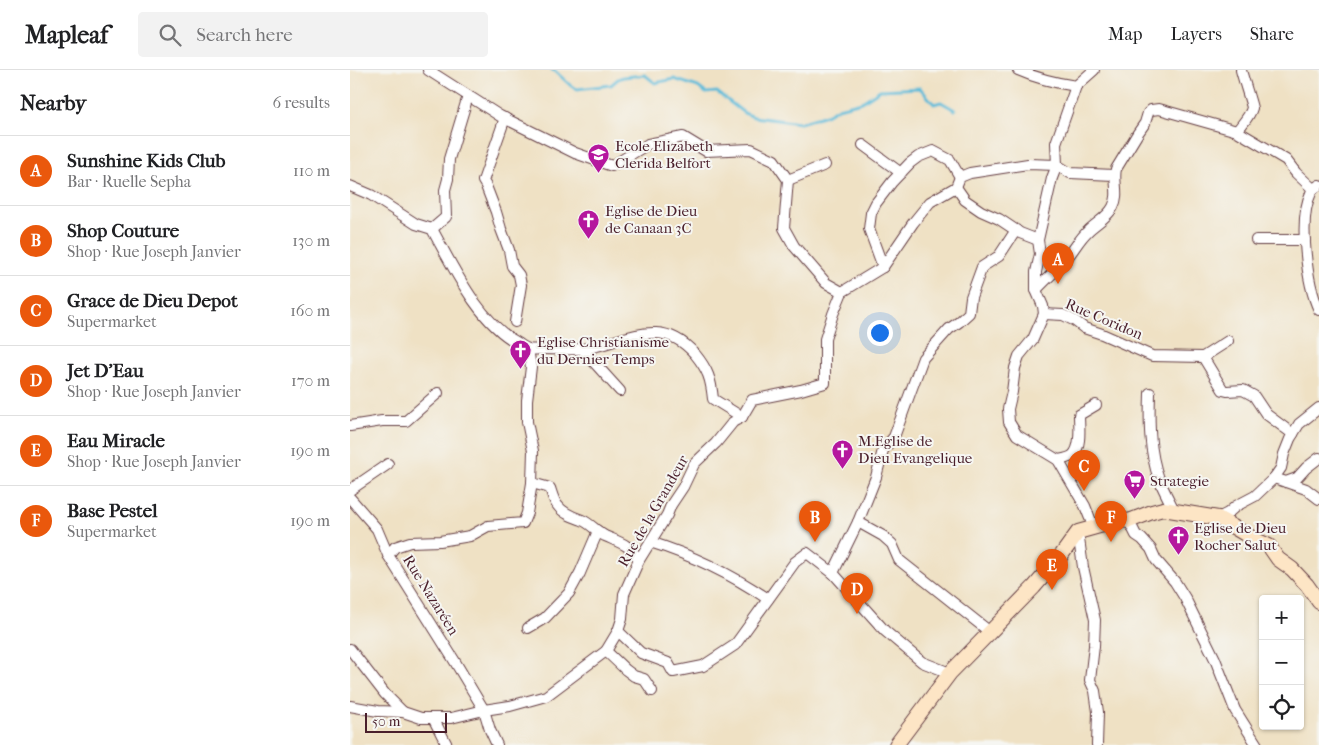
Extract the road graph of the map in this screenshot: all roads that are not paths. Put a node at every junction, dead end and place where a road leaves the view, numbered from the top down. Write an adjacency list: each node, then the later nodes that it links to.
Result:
1 (428, 70): 6 (street)
2 (1018, 70): 5 (street)
3 (1094, 70): 5 (street)
4 (1241, 70): 8 (street)
5 (1076, 86): 11 (street)
6 (468, 96): 7 (street); 18 (street)
7 (505, 118): 14 (street); 28 (street)
8 (1237, 131): 13 (street); 17 (street)
9 (863, 145): 12 (street)
10 (825, 165): 14 (street)
11 (1057, 165): 13 (street); 15 (street); 20 (street)
12 (901, 173): 15 (street); 23 (street)
13 (1114, 175): 24 (street)
14 (788, 180): 25 (street)
15 (958, 182): 19 (street); 23 (street)
16 (350, 186): 18 (street)
17 (1316, 187): 22 (street)
18 (432, 230): 30 (street)
19 (1016, 230): 20 (street); 53 (street)
20 (1038, 240): 24 (street)
21 (1256, 240): 22 (street)
22 (1305, 240): 26 (street)
23 (883, 267): 25 (street)
24 (1036, 290): 27 (street)
25 (842, 292): 38 (street, Rue de la Grandeur)
26 (1319, 310)
27 (1044, 314): 32 (street, Rue Coridon); 42 (street, Rue Coridon)
28 (515, 322)
29 (1228, 341): 32 (street)
30 (528, 348): 31 (street); 46 (street)
31 (582, 349): 33 (street); 38 (street)
32 (1203, 357): 40 (street)
33 (620, 391)
34 (438, 393): 39 (street)
35 (1150, 393): 50 (street)
36 (1096, 405): 42 (street)
37 (1319, 408): 40 (street)
38 (742, 417): 57 (street, Rue de la Grandeur)
39 (350, 426)
40 (1293, 434): 44 (street)
41 (1319, 458): 45 (street)
42 (1058, 460): 54 (street, Rue Coridon)
43 (388, 464): 47 (street)
44 (1274, 478): 45 (street); 51 (street)
45 (1286, 482): 49 (street)
46 (532, 483): 55 (street); 58 (street)
47 (350, 490)
48 (350, 498): 58 (street, Rue Nazaréen)
49 (1319, 499)
50 (1174, 510): 51 (street); 52 (street)
51 (1218, 518): 62 (street)
52 (1129, 521): 54 (street); 78 (street)
53 (858, 522): 60 (street); 65 (street)
54 (1100, 526): 56 (street)
55 (598, 531): 59 (street); 63 (street)
56 (1078, 532): 65 (street); 77 (street)
57 (650, 542): 59 (street, Rue de la Grandeur); 61 (street)
58 (388, 555): 71 (street, Rue Nazaréen)
59 (639, 560): 64 (street, Rue de la Grandeur)
60 (833, 573): 61 (street); 68 (street)
61 (768, 599): 64 (street)
62 (1319, 602)
63 (528, 628)
64 (618, 631): 67 (street, Rue de la Grandeur)
65 (990, 632): 68 (street)
66 (350, 649): 72 (street)
67 (606, 651): 69 (street); 71 (street, Rue de la Grandeur)
68 (950, 673): 76 (street)
69 (652, 691)
70 (350, 706): 72 (street, Rue de la Grandeur)
71 (484, 710): 73 (street, Rue de la Grandeur); 75 (street, Rue Nazaréen)
72 (403, 712): 73 (street, Rue de la Grandeur)
73 (433, 718): 74 (street)
74 (447, 745)
75 (497, 745)
76 (896, 745)
77 (1097, 745)
78 (1257, 745)

